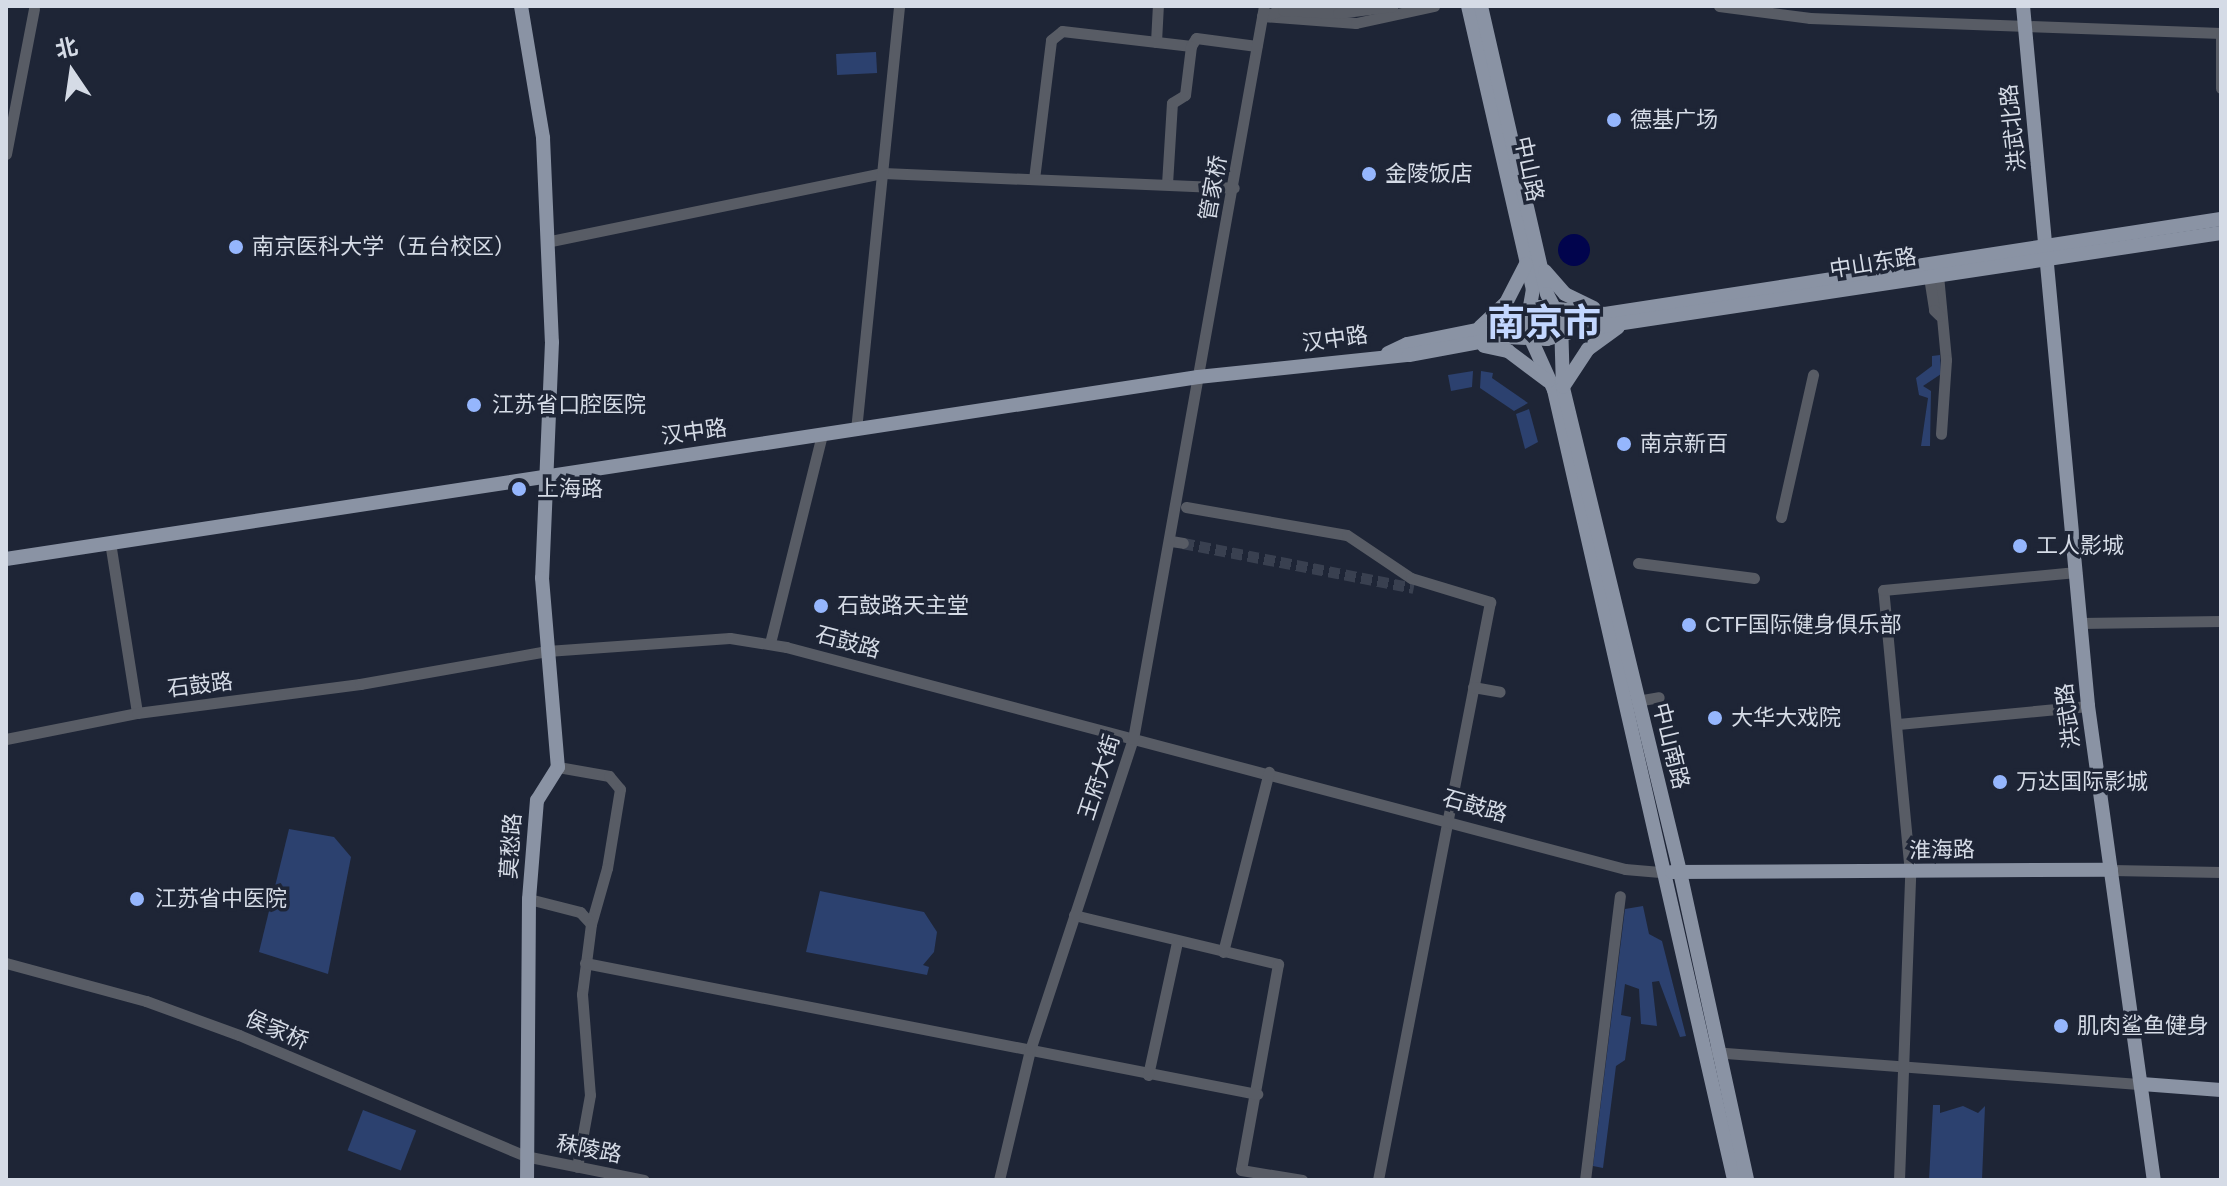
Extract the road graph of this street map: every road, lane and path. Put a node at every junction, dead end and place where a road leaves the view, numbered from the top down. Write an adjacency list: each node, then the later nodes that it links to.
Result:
1 (521, 6): 27 (main road)
2 (899, 6): 21 (street)
3 (1158, 6): 16 (street)
4 (1393, 6): 12 (street)
5 (1434, 6): 12 (street)
6 (1468, 6): 29 (main road, 中山路)
7 (1481, 6): 29 (main road, 中山路)
8 (1719, 6): 14 (street)
9 (1831, 6): 13 (street)
10 (2023, 6): 14 (main road, 洪武北路)
11 (36, 7): 20 (street)
12 (1263, 11): 18 (street, 管家桥)
13 (1830, 19)
14 (2025, 28): 15 (street); 28 (main road, 洪武北路)
15 (2221, 35): 19 (street)
16 (1156, 42): 17 (street); 22 (street)
17 (1191, 46): 18 (street); 23 (street)
18 (1256, 46): 24 (street, 管家桥)
19 (2221, 88)
20 (6, 154)
21 (883, 173): 22 (street); 27 (street); 39 (street)
22 (1034, 179): 23 (street)
23 (1167, 184): 24 (street)
24 (1234, 188): 37 (street, 管家桥)
25 (2221, 219): 28 (main road, 中山东路)
26 (2221, 233): 28 (main road, 中山东路)
27 (546, 242): 42 (main road)
28 (2047, 252): 30 (main road, 中山东路); 32 (main road, 中山东路); 50 (main road, 洪武路)
29 (1532, 258): 31 (main road, 中山路); 32 (main road); 33 (main road, 中山路); 34 (main road)
30 (1934, 276): 32 (main road, 中山东路); 40 (street)
31 (1533, 311): 33 (main road, 中山东路); 34 (main road, 汉中路); 35 (main road, 中山路)
32 (1624, 317): 33 (main road, 中山东路); 33 (main road, 中山东路); 38 (main road)
33 (1559, 321): 35 (main road, 中山东路); 38 (main road, 中山南路)
34 (1469, 338): 35 (main road, 汉中路); 37 (main road, 汉中路); 38 (main road)
35 (1533, 339): 38 (main road, 中山南路)
36 (1813, 375): 44 (street)
37 (1198, 377): 39 (main road, 汉中路); 45 (street, 王府大街)
38 (1559, 389): 59 (main road, 中山南路); 69 (main road, 中山南路)
39 (856, 430): 41 (main road, 汉中路)
40 (1941, 434)
41 (822, 435): 42 (main road, 汉中路); 54 (street)
42 (549, 475): 46 (main road, 汉中路); 55 (main road)
43 (1186, 507): 56 (street)
44 (1781, 517)
45 (1171, 541): 47 (street); 64 (street, 王府大街)
46 (110, 542): 48 (main road, 汉中路); 61 (street)
47 (1183, 543)
48 (6, 559)
49 (1638, 563): 51 (street)
50 (2076, 572): 53 (main road, 洪武路); 62 (street)
51 (1754, 578)
52 (2221, 621): 53 (street)
53 (2080, 623): 60 (main road, 洪武路)
54 (770, 643): 55 (street, 石鼓路); 64 (street, 石鼓路)
55 (547, 651): 61 (street, 石鼓路); 65 (main road)
56 (1473, 687): 57 (street); 67 (street)
57 (1500, 692)
58 (1659, 697): 59 (street)
59 (1637, 701): 70 (main road, 中山南路)
60 (2088, 706): 62 (street); 68 (main road, 洪武路)
61 (137, 713): 63 (street, 石鼓路)
62 (1898, 724): 72 (street)
63 (6, 739)
64 (1133, 739): 66 (street, 石鼓路); 75 (street, 王府大街)
65 (558, 767): 74 (main road, 莫愁路); 76 (street)
66 (1269, 772): 67 (street, 石鼓路); 78 (street)
67 (1446, 818): 69 (street, 石鼓路); 94 (street)
68 (2111, 870): 71 (street, 淮海路); 72 (main road, 淮海路); 85 (main road, 洪武路)
69 (1663, 872): 70 (main road, 淮海路); 82 (main road, 中山南路)
70 (1680, 872): 72 (main road, 淮海路); 82 (main road, 中山南路)
71 (2221, 872)
72 (1910, 873): 83 (street)
73 (1620, 896): 95 (street)
74 (529, 899): 76 (street); 88 (main road, 莫愁路)
75 (1074, 915): 77 (street); 81 (street, 王府大街)
76 (591, 924): 80 (street)
77 (1177, 942): 78 (street); 84 (street)
78 (1223, 952): 87 (street)
79 (6, 963): 88 (street, 侯家桥)
80 (585, 963): 81 (street); 89 (street)
81 (1030, 1050): 84 (street); 92 (street, 王府大街)
82 (1709, 1052): 83 (street); 96 (main road, 中山南路); 97 (main road, 中山南路)
83 (1905, 1067): 85 (street); 98 (street)
84 (1148, 1075): 87 (street)
85 (2142, 1084): 86 (main road); 99 (main road, 洪武路)
86 (2221, 1090)
87 (1257, 1094): 93 (street)
88 (525, 1156): 89 (street, 秣陵路); 90 (main road, 莫愁路)
89 (577, 1167): 91 (street, 秣陵路)
90 (527, 1180)
91 (644, 1180)
92 (999, 1180)
93 (1302, 1180)
94 (1378, 1180)
95 (1585, 1180)
96 (1734, 1180)
97 (1747, 1180)
98 (1899, 1180)
99 (2154, 1180)

